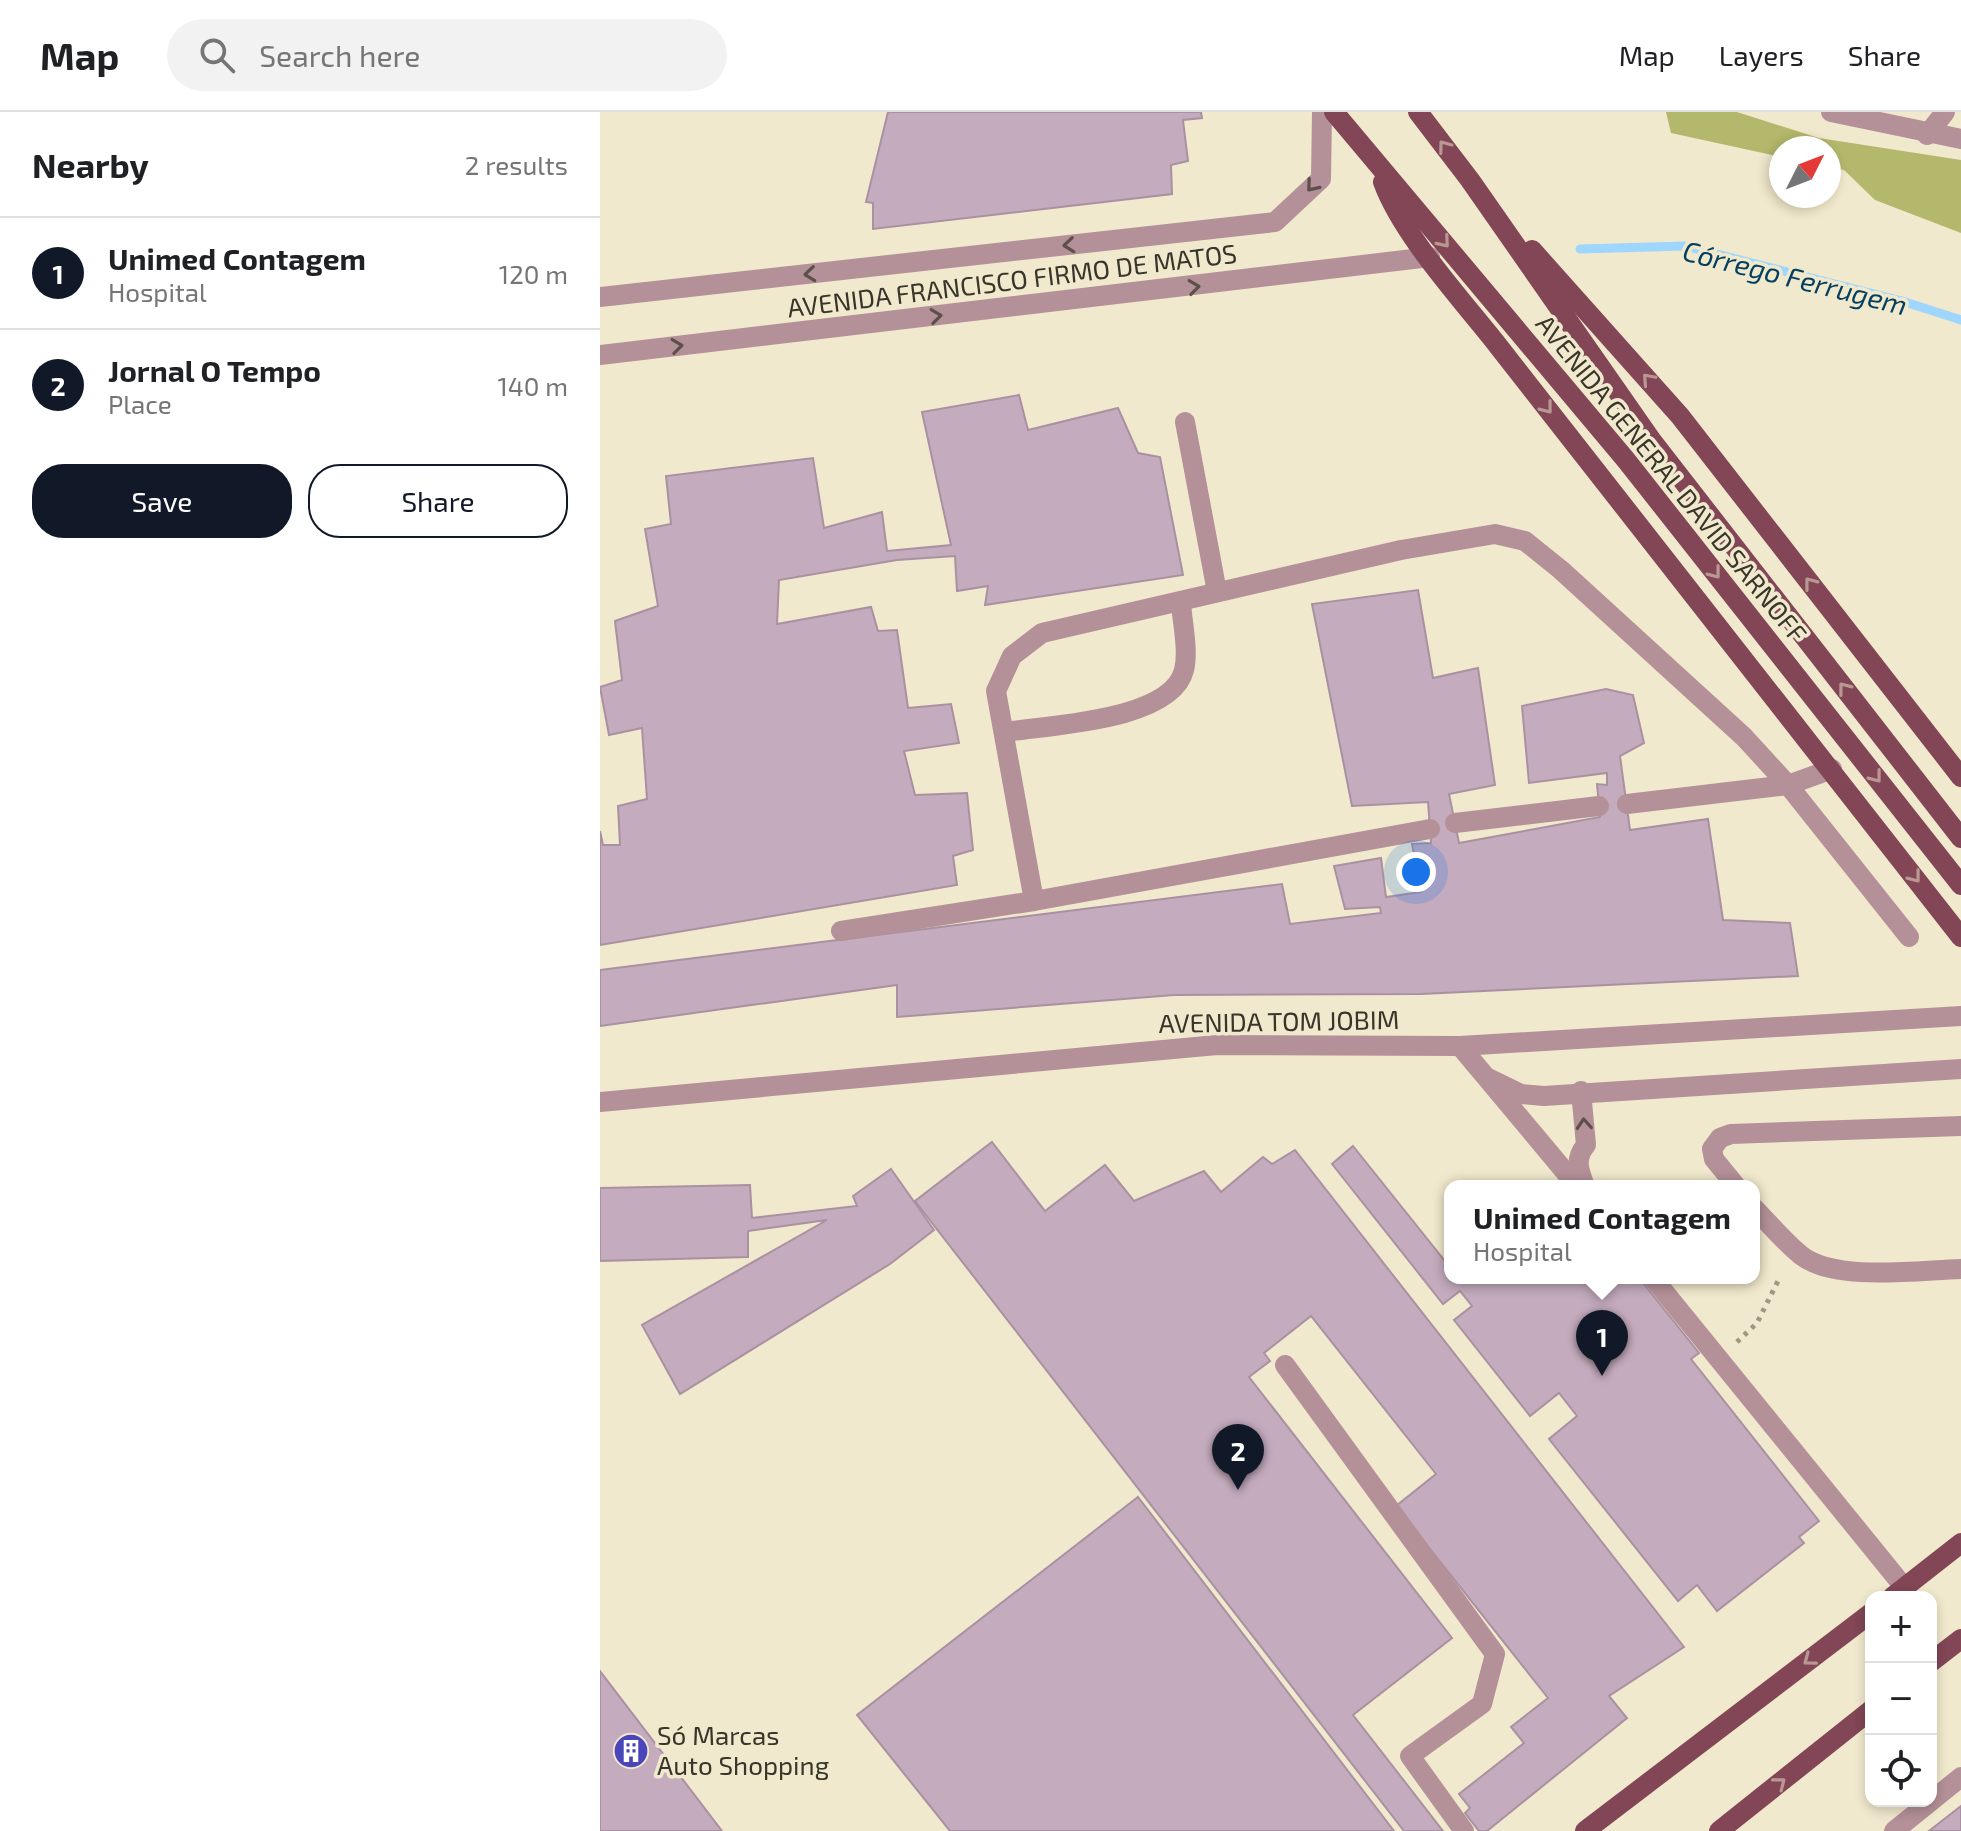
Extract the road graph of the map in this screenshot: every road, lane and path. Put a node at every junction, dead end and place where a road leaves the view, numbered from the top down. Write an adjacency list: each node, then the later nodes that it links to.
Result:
1 (1322, 112): 12 (street, AVENIDA FRANCISCO FIRMO DE MATOS, one-way to 12)
2 (1334, 112): 9 (main road, AVENIDA GENERAL DAVID SARNOFF)
3 (1418, 112): 10 (main road, AVENIDA GENERAL DAVID SARNOFF, one-way to 3)
4 (1831, 112): 6 (street)
5 (1945, 112): 7 (street)
6 (1863, 116): 7 (street)
7 (1927, 135): 8 (street)
8 (1961, 139)
9 (1376, 161): 11 (main road); 26 (main road, AVENIDA GENERAL DAVID SARNOFF, one-way to 26)
10 (1470, 180): 19 (main road, one-way to 10); 25 (main road, AVENIDA GENERAL DAVID SARNOFF, one-way to 10)
11 (1430, 257): 13 (street, AVENIDA FRANCISCO FIRMO DE MATOS, one-way to 11); 18 (main road, one-way to 18)
12 (600, 297)
13 (600, 355)
14 (1185, 422): 15 (street)
15 (1217, 592): 16 (street); 20 (street)
16 (1181, 602): 17 (street); 17 (street)
17 (1005, 732): 27 (street)
18 (1832, 769): 20 (street); 30 (main road, one-way to 30)
19 (1961, 777)
20 (1788, 785): 21 (street); 29 (street)
21 (1627, 804)
22 (1599, 806): 23 (street)
23 (1455, 823)
24 (1430, 829): 27 (street)
25 (1961, 838)
26 (1961, 885)
27 (1034, 901): 28 (street)
28 (841, 931)
29 (1909, 937)
30 (1961, 937)
31 (1961, 1016): 32 (street, AVENIDA TOM JOBIM)
32 (1460, 1046): 34 (street); 36 (street, AVENIDA TOM JOBIM)
33 (1961, 1069): 35 (street)
34 (1488, 1078): 35 (street); 38 (street)
35 (1581, 1091): 39 (street, one-way to 35)
36 (600, 1102)
37 (1961, 1126): 42 (street)
38 (1537, 1137): 39 (street); 40 (street)
39 (1578, 1154): 41 (street)
40 (1572, 1180)
41 (1584, 1180)
42 (1731, 1180)
43 (1760, 1214): 44 (street)
44 (1961, 1269)
45 (1779, 1279): 47 (path)
46 (1658, 1284): 50 (street)
47 (1737, 1342)
48 (1285, 1365): 57 (street)
49 (1961, 1543): 51 (main road)
50 (1897, 1591)
51 (1899, 1591)
52 (1865, 1618): 58 (main road, one-way to 58)
53 (1961, 1639): 54 (main road)
54 (1937, 1657)
55 (1865, 1715): 59 (main road, one-way to 55)
56 (1961, 1777): 60 (street)
57 (1464, 1831)
58 (1585, 1831)
59 (1719, 1831)
60 (1894, 1831)

